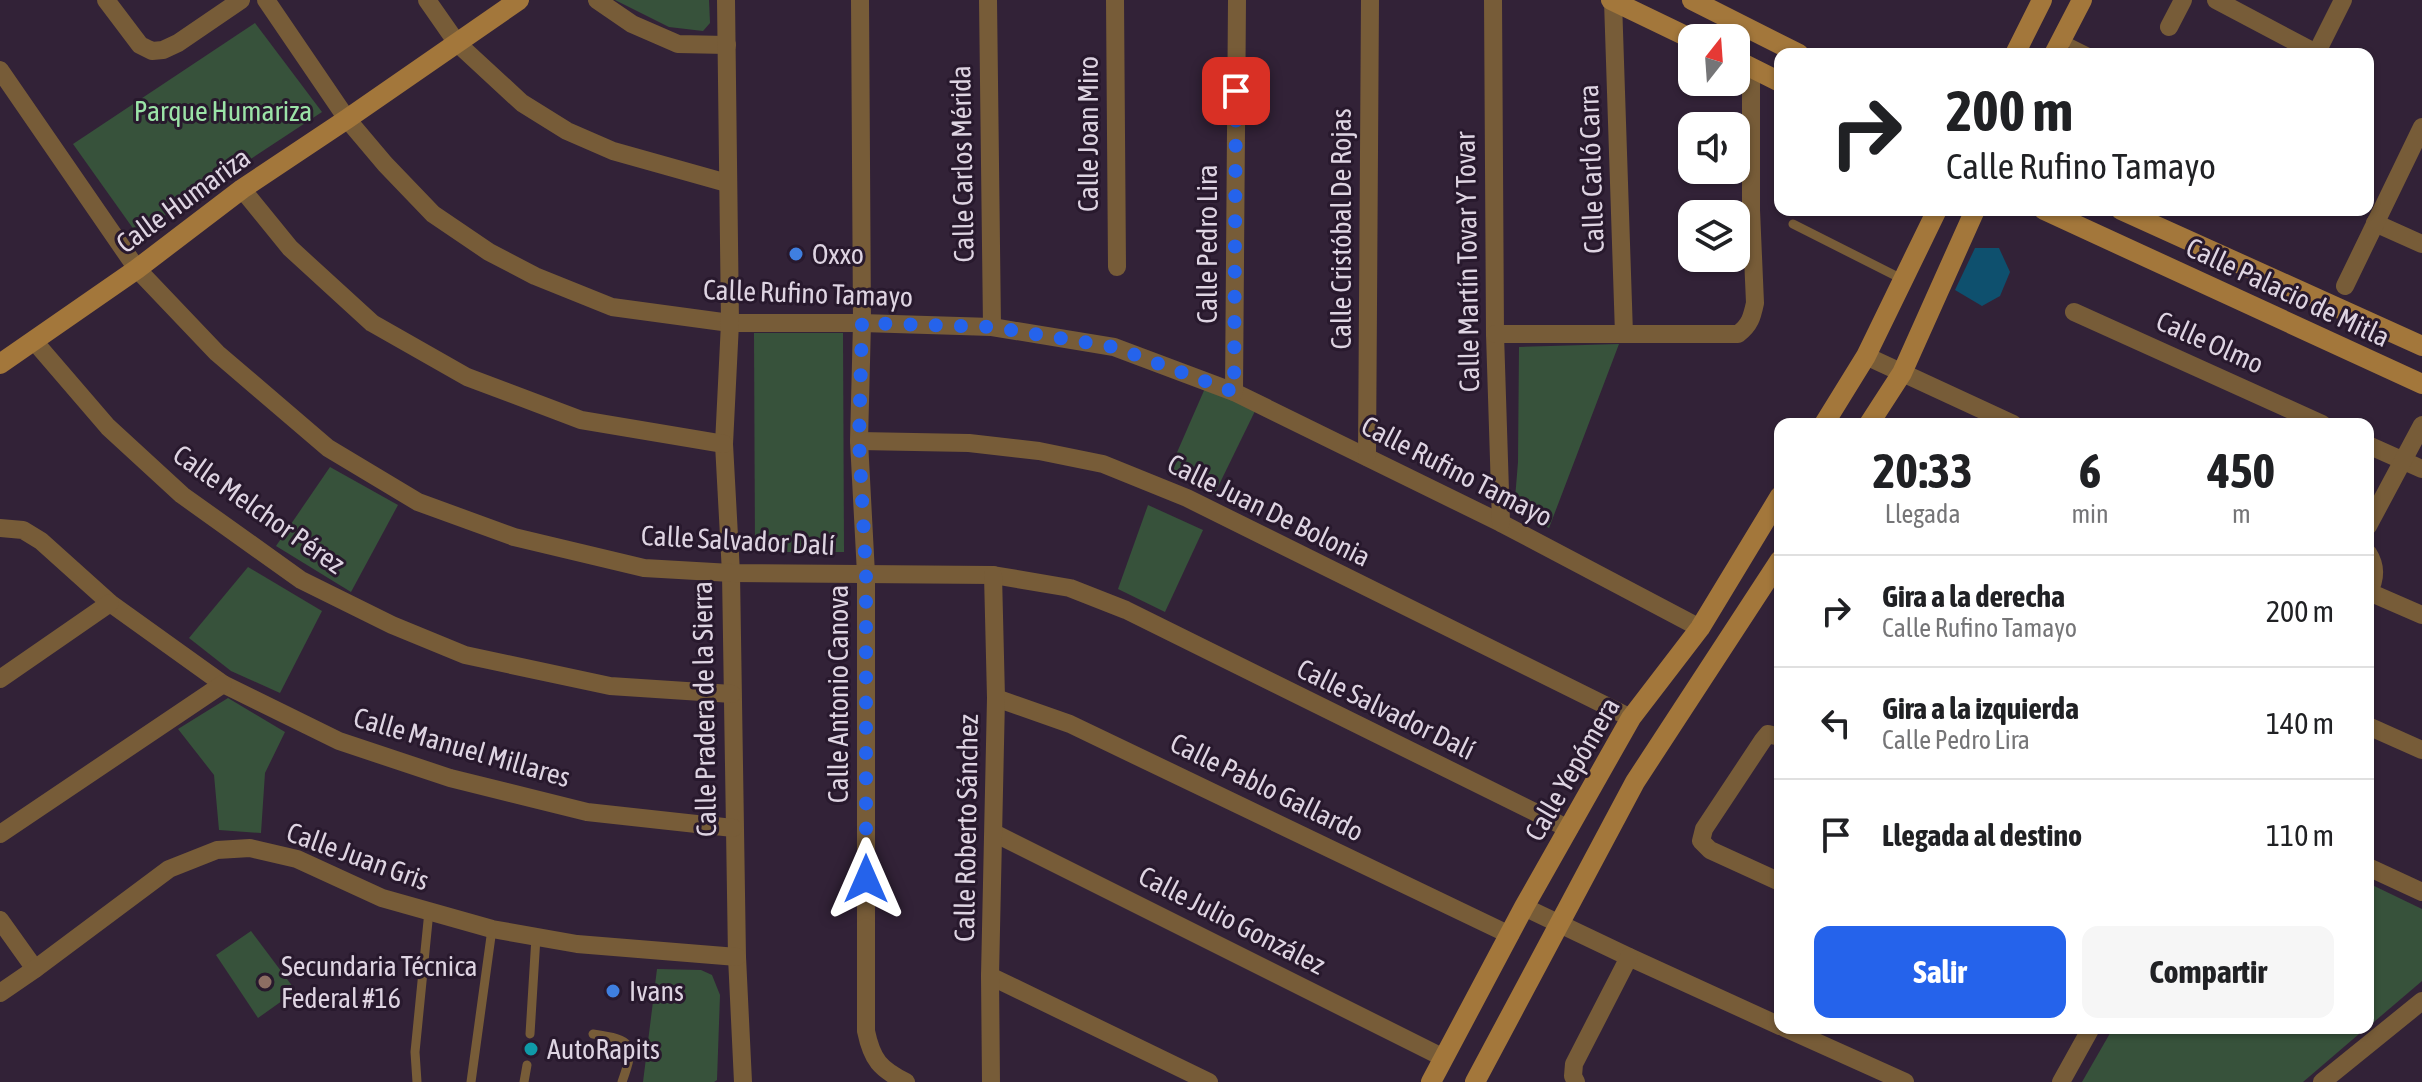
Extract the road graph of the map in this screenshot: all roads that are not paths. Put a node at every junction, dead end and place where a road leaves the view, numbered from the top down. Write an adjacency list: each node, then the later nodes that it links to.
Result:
1 (106, 0): 2 (street)
2 (241, 0)
3 (266, 0): 34 (street, Calle Rufino Tamayo)
4 (427, 0): 23 (street)
5 (519, 0): 23 (main road, Calle Humariza)
6 (597, 0): 24 (street)
7 (726, 0): 24 (street, Calle Pradera de la Sierra)
8 (860, 0): 51 (street, Calle Antonio Canova)
9 (988, 0): 52 (street, Calle Carlos Mérida)
10 (1115, 0): 45 (street, Calle Joan Miro)
11 (1237, 0): 61 (street, Calle Pedro Lira)
12 (1370, 0): 70 (street, Calle Cristóbal De Rojas)
13 (1493, 0): 53 (street, Calle Martín Tovar Y Tovar)
14 (1612, 0): 22 (main road); 54 (street, Calle Carló Carra)
15 (1692, 0): 26 (main road)
16 (2042, 0): 27 (main road)
17 (2082, 0): 25 (main road)
18 (2183, 0): 21 (street)
19 (2216, 0): 28 (street)
20 (2343, 0): 29 (street)
21 (2169, 27)
22 (1678, 32)
23 (457, 43): 34 (main road, Calle Humariza); 36 (street)
24 (727, 45): 36 (street, Calle Pradera de la Sierra)
25 (2058, 46)
26 (1787, 48)
27 (2018, 48)
28 (2307, 48)
29 (2319, 48)
30 (1750, 67): 32 (main road)
31 (0, 70): 46 (street, Calle Salvador Dalí)
32 (1774, 79)
33 (1746, 96): 54 (street)
34 (347, 119): 37 (main road, Calle Humariza); 50 (street, Calle Rufino Tamayo)
35 (2422, 127): 42 (street)
36 (727, 183): 50 (street, Calle Pradera de la Sierra)
37 (242, 189): 46 (main road, Calle Humariza); 68 (street)
38 (1934, 216): 47 (main road)
39 (1972, 216): 59 (main road)
40 (2057, 216): 60 (main road, Calle Palacio de Mitla)
41 (2135, 216): 56 (main road, Calle Palacio de Mitla)
42 (2375, 223): 44 (street); 48 (street)
43 (1793, 224): 47 (lane)
44 (2422, 244)
45 (1117, 267)
46 (137, 269): 55 (main road, Calle Humariza); 78 (street, Calle Salvador Dalí)
47 (1902, 279): 57 (main road)
48 (2345, 286)
49 (2074, 312): 65 (street, Calle Olmo)
50 (730, 323): 51 (street, Calle Rufino Tamayo); 68 (street, Calle Pradera de la Sierra)
51 (862, 323): 52 (street, Calle Rufino Tamayo); 67 (street, Calle Antonio Canova)
52 (992, 327): 61 (street, Calle Rufino Tamayo)
53 (1495, 334): 54 (street); 75 (street, Calle Martín Tovar Y Tovar)
54 (1624, 334)
55 (34, 341): 58 (main road, Calle Humariza); 87 (street, Calle Melchor Pérez)
56 (2422, 346)
57 (1866, 356): 59 (street); 62 (main road)
58 (0, 364)
59 (1902, 373): 63 (main road); 64 (street)
60 (2422, 384)
61 (1234, 392): 70 (street, Calle Rufino Tamayo)
62 (1828, 418)
63 (1873, 418)
64 (2000, 418)
65 (2309, 418)
66 (2422, 425): 71 (street)
67 (859, 441): 79 (street, Calle Antonio Canova); 89 (street, Calle Juan De Bolonia)
68 (724, 444): 78 (street, Calle Pradera de la Sierra)
69 (2374, 448): 71 (street)
70 (1367, 457): 75 (street, Calle Rufino Tamayo)
71 (2402, 460): 72 (street); 74 (street)
72 (2422, 469)
73 (1774, 506): 84 (main road, Calle Yepómera)
74 (2374, 514)
75 (1501, 523): 84 (street, Calle Rufino Tamayo)
76 (0, 528): 82 (street, Calle Manuel Millares)
77 (1774, 569): 103 (main road)
78 (731, 573): 79 (street, Calle Salvador Dalí); 87 (street, Calle Pradera de la Sierra)
79 (866, 574): 80 (street, Calle Salvador Dalí); 125 (street, Calle Antonio Canova)
80 (993, 575): 88 (street, Calle Roberto Sánchez); 94 (street, Calle Salvador Dalí)
81 (2374, 595): 83 (street)
82 (110, 603): 85 (street); 86 (street, Calle Manuel Millares)
83 (2422, 615)
84 (1700, 628): 89 (main road, Calle Yepómera)
85 (0, 679)
86 (223, 684): 93 (street, Calle Manuel Millares); 96 (street)
87 (732, 694): 93 (street, Calle Pradera de la Sierra)
88 (996, 698): 95 (street, Calle Roberto Sánchez); 105 (street, Calle Pablo Gallardo)
89 (1631, 718): 94 (main road, Calle Yepómera)
90 (2374, 729): 92 (street)
91 (1774, 736): 98 (street)
92 (2422, 750)
93 (733, 828): 107 (street, Calle Pradera de la Sierra)
94 (1569, 829): 100 (main road, Calle Yepómera)
95 (994, 833): 110 (street, Calle Roberto Sánchez); 118 (street, Calle Julio González)
96 (0, 834)
97 (2374, 870): 99 (street)
98 (1774, 879)
99 (2422, 892)
100 (1524, 907): 103 (street); 105 (main road, Calle Yepómera)
101 (429, 911): 104 (street, Calle Juan Gris); 109 (street, Calle Juan Gris); 120 (lane)
102 (0, 920): 109 (street)
103 (1560, 923): 108 (street); 129 (main road)
104 (492, 929): 106 (street, Calle Juan Gris); 121 (lane)
105 (1510, 935): 118 (main road, Calle Yepómera)
106 (536, 937): 107 (street, Calle Juan Gris); 114 (lane)
107 (737, 957): 124 (street, Calle Pradera de la Sierra)
108 (1629, 957): 113 (street); 130 (street)
109 (35, 969): 111 (street, Calle Juan Gris)
110 (990, 976): 126 (street, Calle Roberto Sánchez); 127 (street)
111 (0, 993)
112 (2422, 1001): 133 (street)
113 (1774, 1023)
114 (530, 1034)
115 (593, 1034): 123 (lane)
116 (1799, 1034): 131 (street)
117 (2088, 1034): 132 (street)
118 (1444, 1058): 128 (main road, Calle Yepómera)
119 (527, 1065): 122 (lane)
120 (417, 1082)
121 (471, 1082)
122 (524, 1082)
123 (622, 1082)
124 (743, 1082)
125 (906, 1082)
126 (991, 1082)
127 (1209, 1082)
128 (1431, 1082)
129 (1475, 1082)
130 (1576, 1082)
131 (1905, 1082)
132 (2061, 1082)
133 (2322, 1082)

